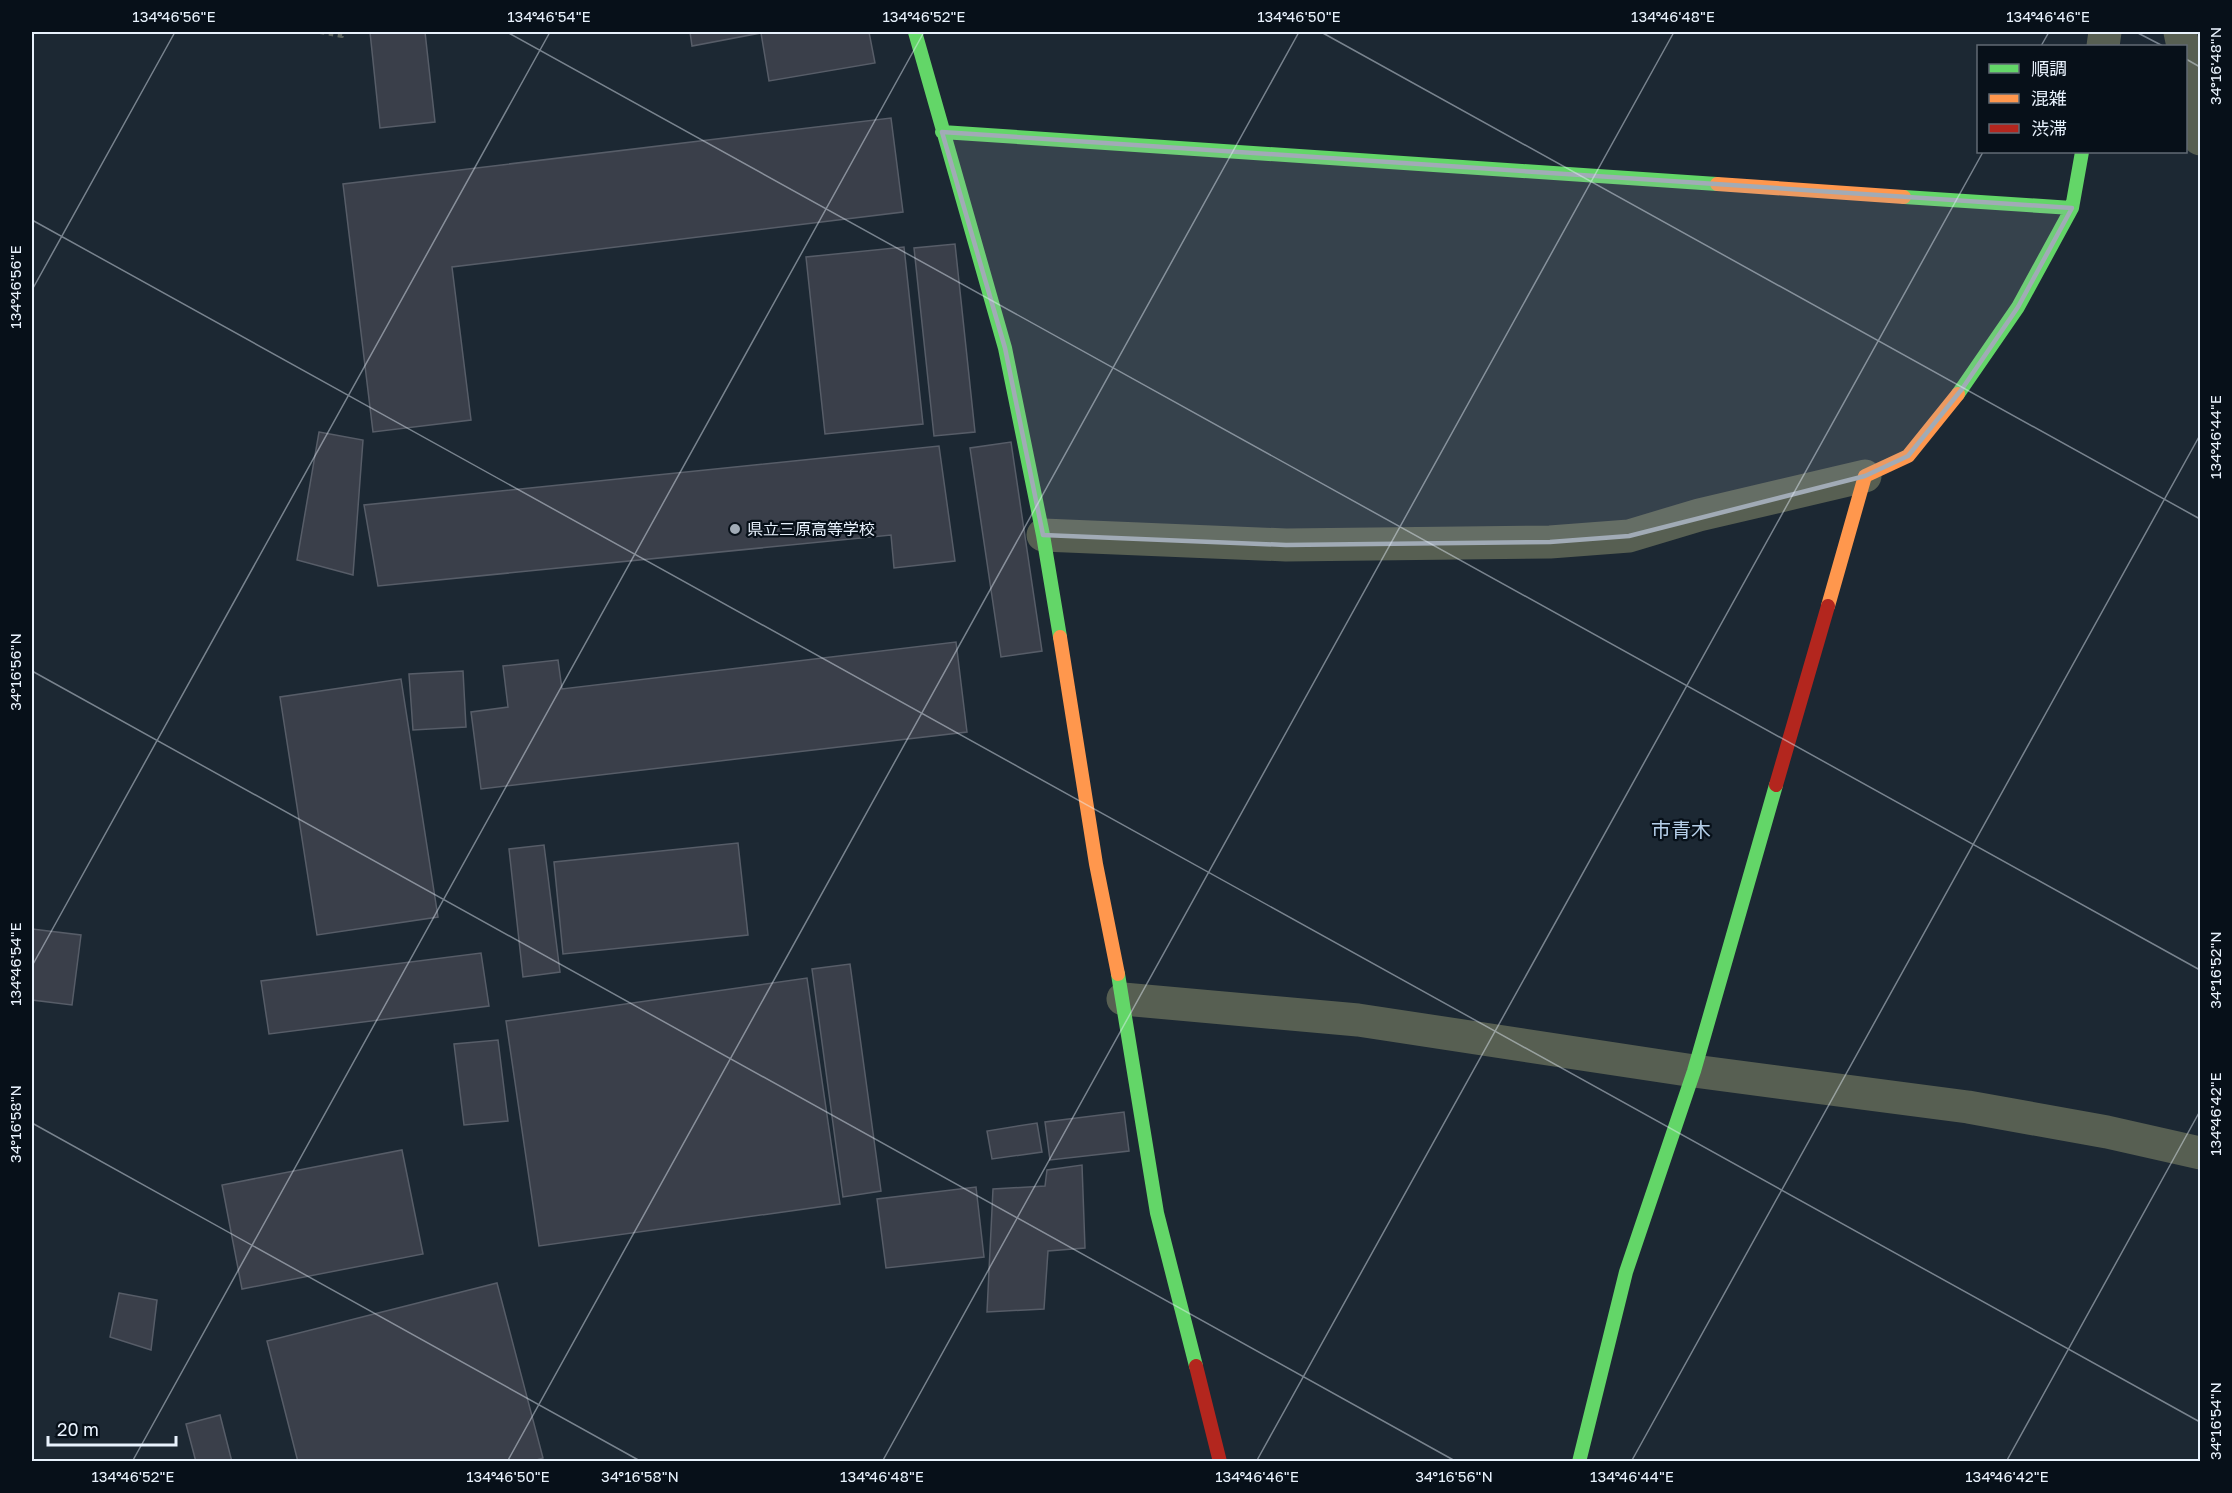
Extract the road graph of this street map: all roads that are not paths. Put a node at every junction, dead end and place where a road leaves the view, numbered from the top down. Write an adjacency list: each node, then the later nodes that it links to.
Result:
1 (915, 32): 3 (street)
2 (2187, 67): 4 (street)
3 (942, 132): 6 (street); 8 (street)
4 (2200, 139)
5 (2082, 153): 6 (street)
6 (2072, 208): 7 (street)
7 (1865, 476): 8 (street); 10 (street)
8 (1043, 534): 9 (street)
9 (1123, 999): 10 (street); 12 (street)
10 (1694, 1071): 11 (street); 13 (street)
11 (2200, 1153)
12 (1220, 1461)
13 (1579, 1461)

